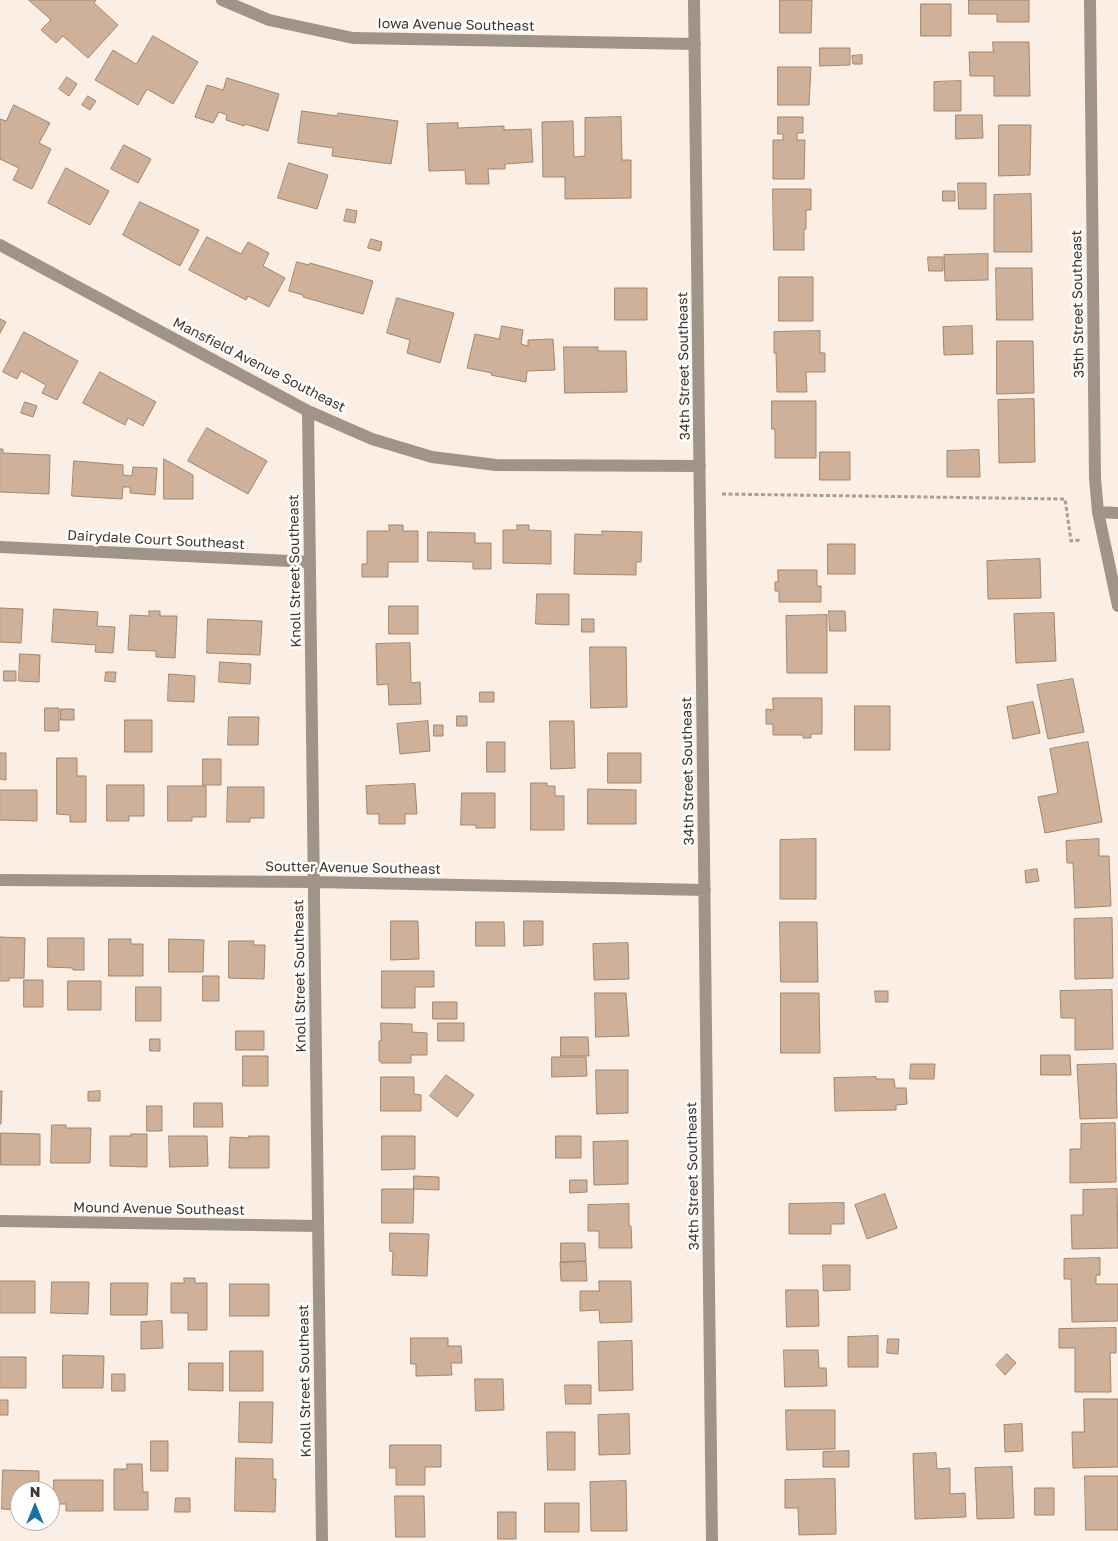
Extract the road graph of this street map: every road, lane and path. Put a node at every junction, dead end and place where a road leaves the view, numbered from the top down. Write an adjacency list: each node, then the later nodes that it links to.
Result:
1 (222, 0): 4 (street, Iowa Avenue Southeast)
2 (694, 0): 4 (street, 34th Street Southeast)
3 (1090, 0): 9 (street, 35th Street Southeast)
4 (695, 44): 7 (street, 34th Street Southeast)
5 (0, 245): 6 (street, Mansfield Avenue Southeast)
6 (308, 411): 7 (street, Mansfield Avenue Southeast); 13 (street, Knoll Street Southeast)
7 (700, 466): 17 (street, 34th Street Southeast)
8 (722, 494): 11 (path)
9 (1098, 512): 10 (street); 14 (street, 35th Street Southeast)
10 (1118, 513)
11 (1082, 540)
12 (0, 547): 13 (street, Dairydale Court Southeast)
13 (310, 562): 16 (street, Knoll Street Southeast)
14 (1118, 606)
15 (0, 880): 16 (street, Soutter Avenue Southeast)
16 (314, 882): 17 (street, Soutter Avenue Southeast); 19 (street, Knoll Street Southeast)
17 (705, 890): 21 (street, 34th Street Southeast)
18 (0, 1222): 19 (street, Mound Avenue Southeast)
19 (317, 1226): 20 (street, Knoll Street Southeast)
20 (322, 1541)
21 (712, 1541)

